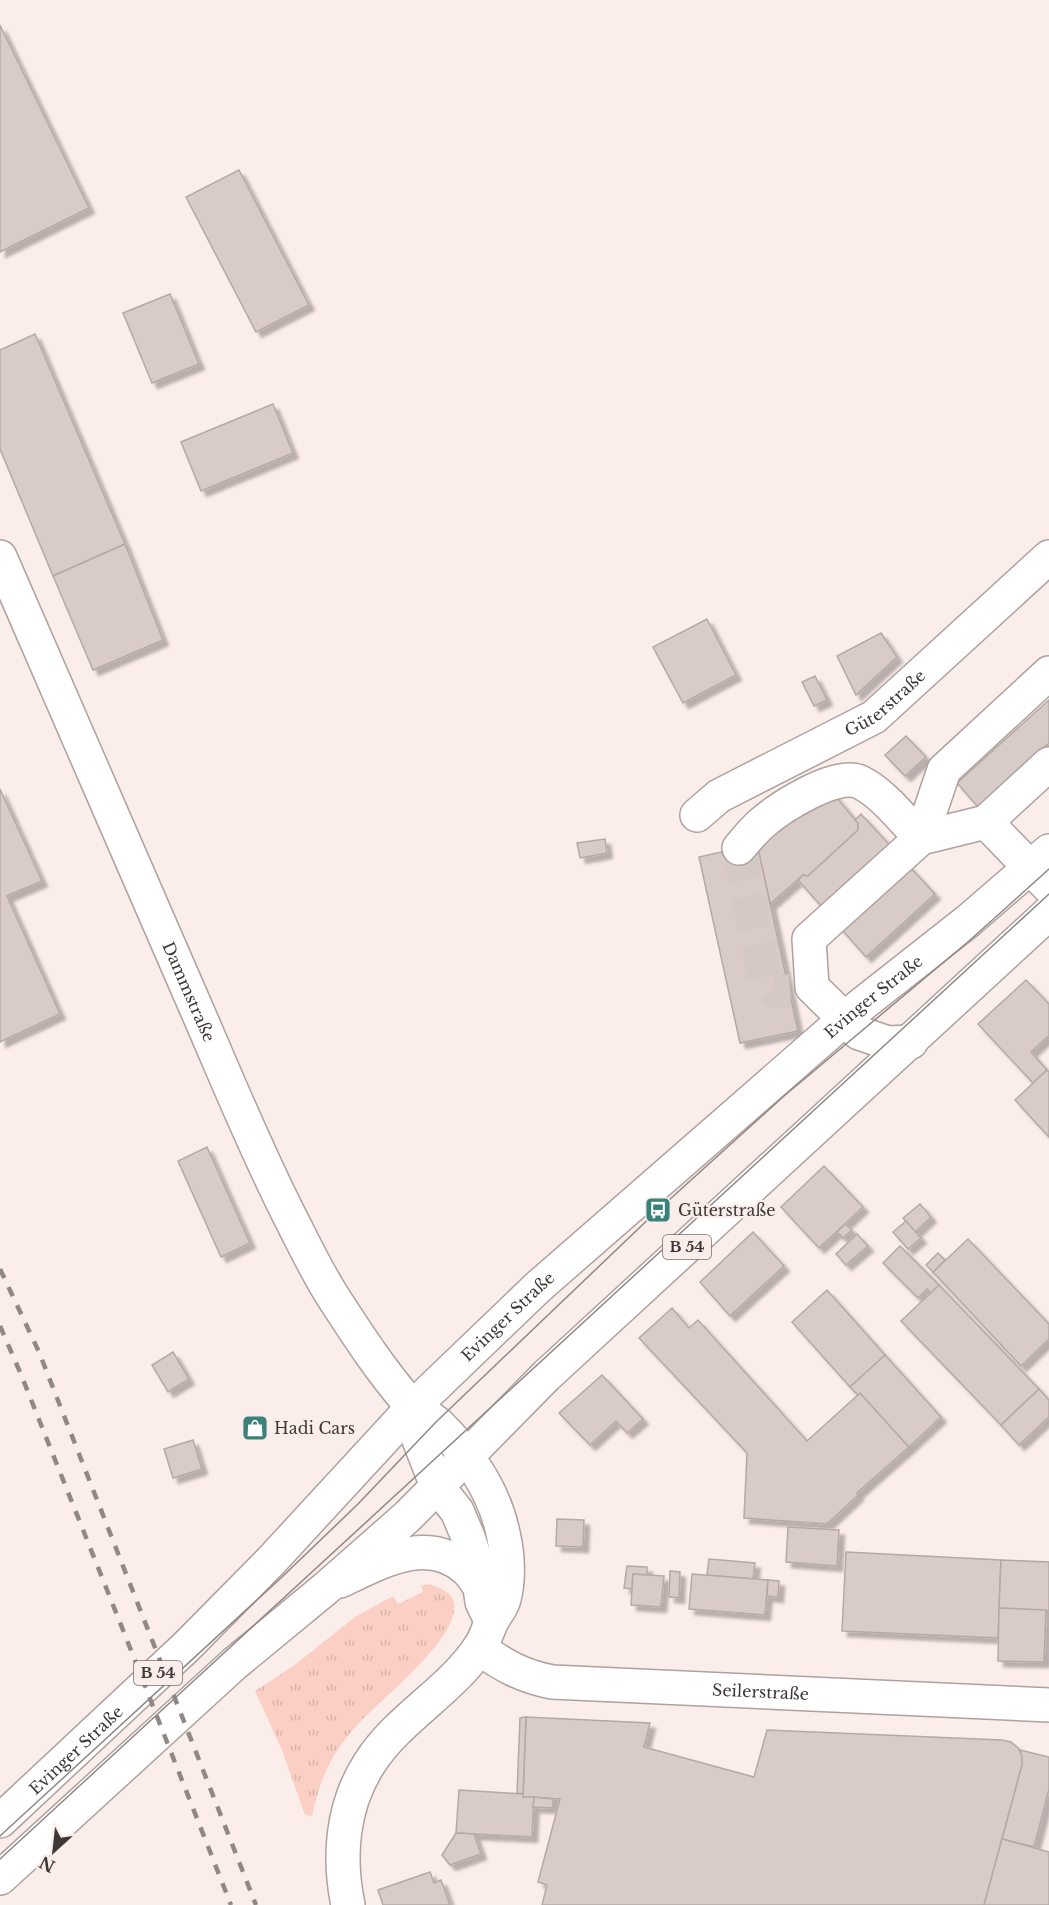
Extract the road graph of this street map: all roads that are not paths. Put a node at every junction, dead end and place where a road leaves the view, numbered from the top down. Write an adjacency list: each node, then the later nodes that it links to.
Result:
1 (0, 557): 13 (street, Dammstraße)
2 (1049, 557): 5 (street, Güterstraße)
3 (1049, 673): 7 (street)
4 (1049, 764): 6 (street)
5 (697, 815)
6 (986, 822): 7 (street); 9 (street)
7 (921, 838): 8 (street); 11 (street)
8 (739, 848)
9 (1043, 869): 11 (street, Evinger Straße / B 54)
10 (1049, 913): 12 (street, B 54)
11 (846, 1019): 12 (street); 13 (street, Evinger Straße / B 54)
12 (911, 1042): 14 (street, B 54)
13 (413, 1407): 14 (street, Dammstraße); 15 (street); 20 (street, Evinger Straße / B 54)
14 (466, 1455): 15 (street, B 54); 18 (street, Dammstraße)
15 (437, 1486): 16 (street); 17 (street, B 54)
16 (481, 1588): 17 (street); 18 (street)
17 (325, 1589): 21 (street, B 54)
18 (485, 1635): 19 (street, Seilerstraße); 22 (street, Dammstraße)
19 (1049, 1705)
20 (0, 1821)
21 (0, 1878)
22 (348, 1905)

